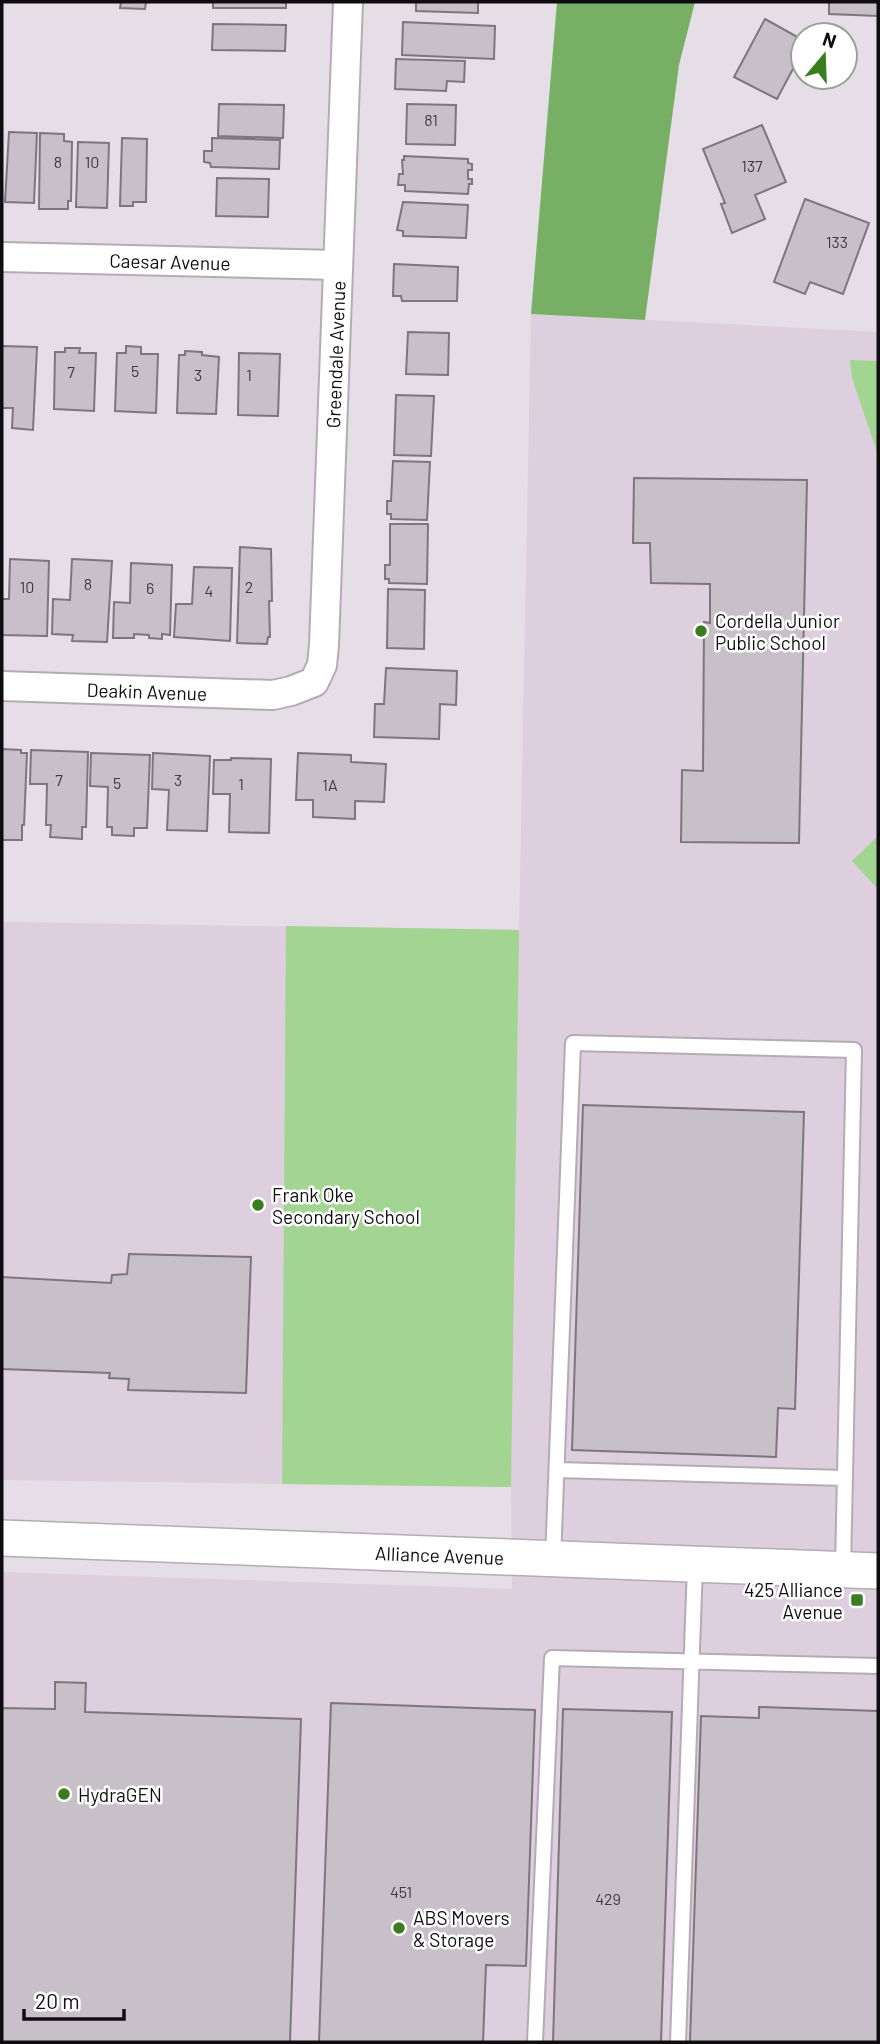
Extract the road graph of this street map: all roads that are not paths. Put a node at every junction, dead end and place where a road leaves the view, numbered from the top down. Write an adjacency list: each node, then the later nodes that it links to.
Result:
1 (348, 2): 3 (street, Greendale Avenue)
2 (2, 257): 3 (street, Caesar Avenue)
3 (338, 265): 5 (street, Greendale Avenue)
4 (2, 685): 5 (street, Deakin Avenue)
5 (291, 691)
6 (557, 1470): 7 (lane); 7 (lane); 9 (lane)
7 (845, 1478): 11 (lane)
8 (2, 1538): 9 (street, Alliance Avenue)
9 (553, 1559): 10 (street, Alliance Avenue)
10 (695, 1564): 11 (street, Alliance Avenue); 13 (lane)
11 (843, 1569): 12 (street, Alliance Avenue)
12 (878, 1571)
13 (691, 1661): 14 (lane); 15 (lane); 16 (lane)
14 (878, 1666)
15 (535, 2042)
16 (678, 2042)

